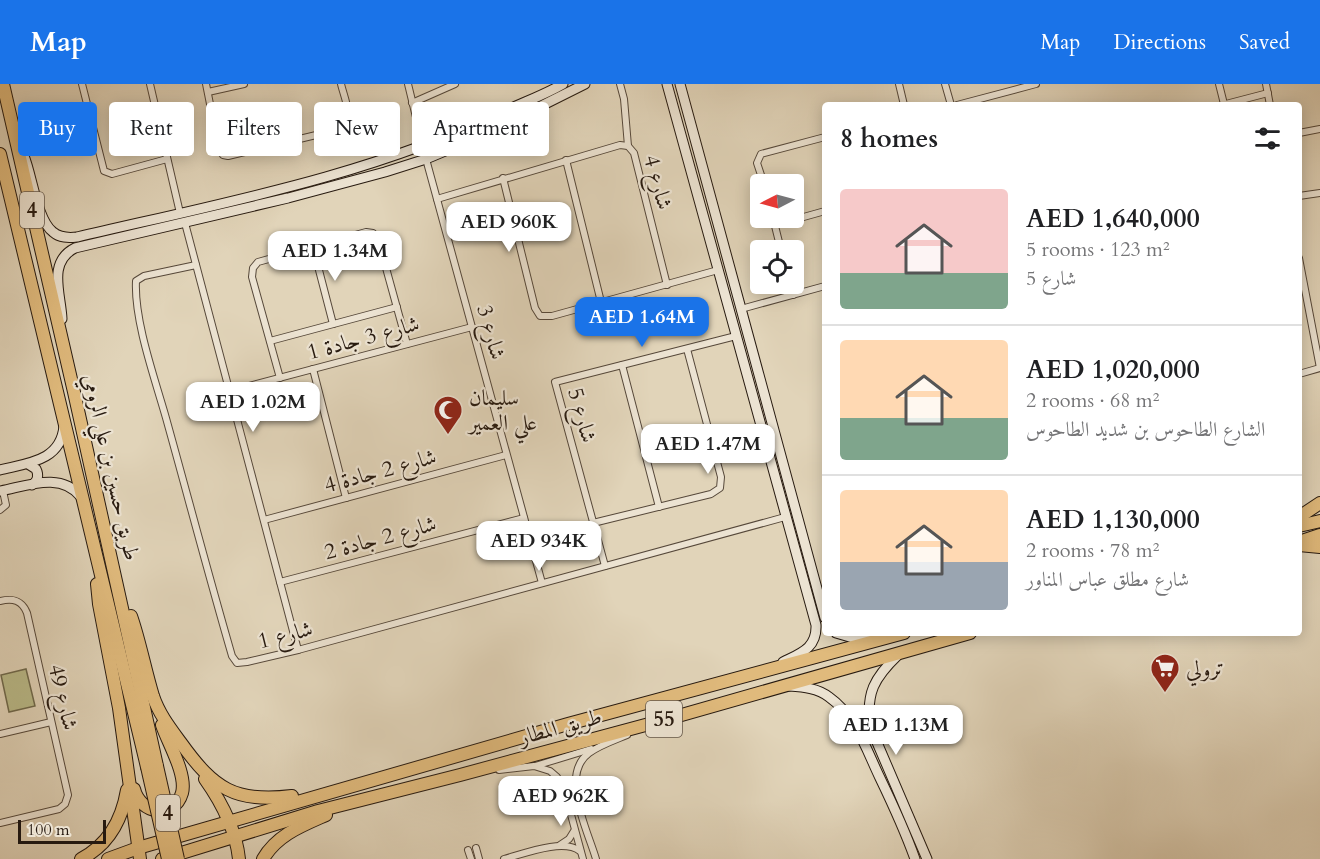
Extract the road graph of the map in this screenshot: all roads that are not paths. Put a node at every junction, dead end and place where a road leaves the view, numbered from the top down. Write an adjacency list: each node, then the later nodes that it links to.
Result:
1 (3, 84): 37 (highway, طريق حسين بن علي الرومي / 4)
2 (82, 84): 43 (street)
3 (150, 84): 43 (street)
4 (206, 84): 21 (street)
5 (244, 84): 21 (street)
6 (341, 84): 21 (street)
7 (408, 84): 34 (street)
8 (455, 84): 24 (street)
9 (563, 84): 19 (street)
10 (585, 84): 27 (street)
11 (620, 84): 39 (street)
12 (667, 84): 63 (street)
13 (678, 84): 70 (street)
14 (899, 84): 28 (street)
15 (945, 84): 29 (street)
16 (1036, 84): 20 (street)
17 (1219, 84): 31 (street)
18 (1266, 84): 22 (street)
19 (551, 87): 23 (street)
20 (1012, 87): 30 (street)
21 (208, 92)
22 (1268, 93): 32 (street); 33 (street)
23 (540, 96): 25 (street); 26 (street)
24 (414, 102)
25 (526, 102)
26 (535, 102)
27 (549, 102)
28 (903, 102)
29 (950, 102)
30 (966, 102)
31 (1222, 102)
32 (1234, 102)
33 (1270, 102)
34 (412, 103)
35 (1320, 129): 36 (street)
36 (1302, 132)
37 (15, 135): 58 (street); 73 (highway, طريق حسين بن علي الرومي / 4)
38 (822, 138): 47 (street)
39 (628, 146): 45 (street, شارع 4); 65 (street, شارع 4)
40 (412, 150): 46 (street)
41 (0, 154): 56 (highway, طريق حسين بن علي الرومي / 4)
42 (433, 156): 44 (street)
43 (167, 159): 58 (street)
44 (426, 159): 51 (street); 55 (street, شارع 3)
45 (566, 160): 49 (street, شارع 4); 68 (street)
46 (355, 169): 50 (street); 51 (street)
47 (761, 174)
48 (0, 178): 56 (street)
49 (503, 178): 55 (street, شارع 4); 68 (street)
50 (315, 182): 54 (street); 58 (street)
51 (323, 189): 54 (street)
52 (1320, 193): 53 (street)
53 (1302, 196)
54 (288, 198): 60 (street)
55 (437, 199): 72 (street, شارع 3)
56 (12, 206): 86 (highway, طريق حسين بن علي الرومي / 4)
57 (822, 211): 59 (street)
58 (180, 213)
59 (804, 216)
60 (185, 223): 62 (street); 73 (street)
61 (313, 247): 69 (street); 71 (street); 75 (street)
62 (196, 265): 85 (street); 121 (street, شارع 1)
63 (718, 270): 65 (street); 74 (street)
64 (1302, 274): 80 (street)
65 (667, 285): 68 (street)
66 (822, 287): 67 (street)
67 (793, 295): 70 (street)
68 (601, 302)
69 (396, 307): 71 (street); 76 (street)
70 (741, 309): 83 (street)
71 (333, 324): 75 (street)
72 (472, 327): 76 (street, شارع 3 جادة 1); 87 (street, شارع 3)
73 (62, 336): 110 (highway, طريق حسين بن علي الرومي / 4)
74 (736, 336): 77 (street, شارع 5); 78 (street)
75 (270, 341): 84 (street)
76 (407, 344): 81 (street, شارع 3 جادة 1)
77 (687, 349): 79 (street, شارع 5); 95 (street)
78 (740, 353): 83 (street); 98 (street)
79 (622, 365): 95 (street); 102 (street, شارع 5)
80 (1320, 368): 82 (street)
81 (313, 369): 84 (street, شارع 3 جادة 1); 93 (street)
82 (1302, 373)
83 (760, 377): 115 (street)
84 (280, 378): 85 (street, شارع 3 جادة 1)
85 (230, 391): 100 (street)
86 (64, 426): 88 (street); 92 (highway, طريق حسين بن علي الرومي / 4)
87 (506, 455): 93 (street, شارع 2 جادة 4); 99 (street, شارع 3)
88 (28, 464): 89 (street); 90 (street)
89 (0, 470)
90 (32, 485): 91 (street); 92 (street)
91 (2, 491): 96 (street)
92 (81, 498): 108 (highway, طريق حسين بن علي الرومي / 4)
93 (346, 498): 100 (street, شارع 2 جادة 4)
94 (1320, 503): 97 (highway)
95 (659, 507): 102 (street)
96 (0, 510)
97 (1302, 515)
98 (785, 517): 109 (street, شارع 1); 113 (street)
99 (524, 518): 111 (street, شارع 2 جادة 2); 112 (street, شارع 3)
100 (264, 520): 111 (street)
101 (1320, 521): 103 (highway)
102 (593, 523): 109 (street, شارع 5)
103 (1302, 525)
104 (1320, 535): 105 (highway)
105 (1302, 542)
106 (1302, 544): 107 (highway)
107 (1320, 547)
108 (98, 565): 132 (highway, طريق حسين بن علي الرومي / 4); 135 (highway)
109 (605, 566): 112 (street, شارع 1)
110 (116, 579): 125 (highway); 132 (highway, طريق حسين بن علي الرومي / 4)
111 (280, 582): 121 (street)
112 (542, 583): 121 (street, شارع 1)
113 (804, 585): 116 (street); 123 (street)
114 (0, 601): 127 (street, شارع 49)
115 (822, 607)
116 (822, 616)
117 (846, 636): 118 (street)
118 (871, 636)
119 (893, 636): 123 (highway, طريق المطار / 55)
120 (959, 636): 122 (highway, طريق المطار / 55)
121 (298, 650)
122 (902, 651): 124 (highway, طريق المطار / 55); 134 (street)
123 (761, 672): 137 (highway, طريق المطار / 55)
124 (784, 685): 126 (highway, طريق المطار / 55); 136 (street)
125 (158, 709): 130 (highway); 135 (highway)
126 (664, 720): 129 (street); 133 (highway, طريق المطار / 55)
127 (51, 722): 128 (street); 141 (street, شارع 49)
128 (0, 734)
129 (598, 747): 131 (street); 144 (street)
130 (195, 763): 137 (highway); 140 (highway)
131 (534, 766): 133 (street); 139 (street)
132 (152, 767): 153 (highway, طريق حسين بن علي الرومي / 4, bridge); 154 (highway, طريق حسين بن علي الرومي / 4, bridge)
133 (460, 775): 138 (highway, طريق المطار / 55)
134 (891, 776): 136 (street); 163 (street)
135 (128, 777): 149 (highway); 150 (highway)
136 (880, 778): 162 (street)
137 (328, 792): 140 (highway, طريق المطار / 55)
138 (357, 802): 143 (highway, طريق المطار / 55); 156 (highway)
139 (571, 814): 142 (street); 144 (street)
140 (228, 821): 143 (highway); 149 (highway, طريق المطار / 55)
141 (0, 823)
142 (574, 831): 145 (street); 148 (street)
143 (234, 837): 152 (highway, طريق المطار / 55); 155 (highway)
144 (590, 839): 161 (street)
145 (559, 845): 148 (street); 159 (street)
146 (476, 848): 158 (street)
147 (468, 850): 157 (street)
148 (580, 851): 160 (street)
149 (139, 854): 151 (highway, طريق المطار / 55)
150 (81, 859)
151 (108, 859)
152 (162, 859)
153 (168, 859)
154 (178, 859)
155 (240, 859)
156 (263, 859)
157 (471, 859)
158 (479, 859)
159 (504, 859)
160 (583, 859)
161 (596, 859)
162 (915, 859)
163 (927, 859)

